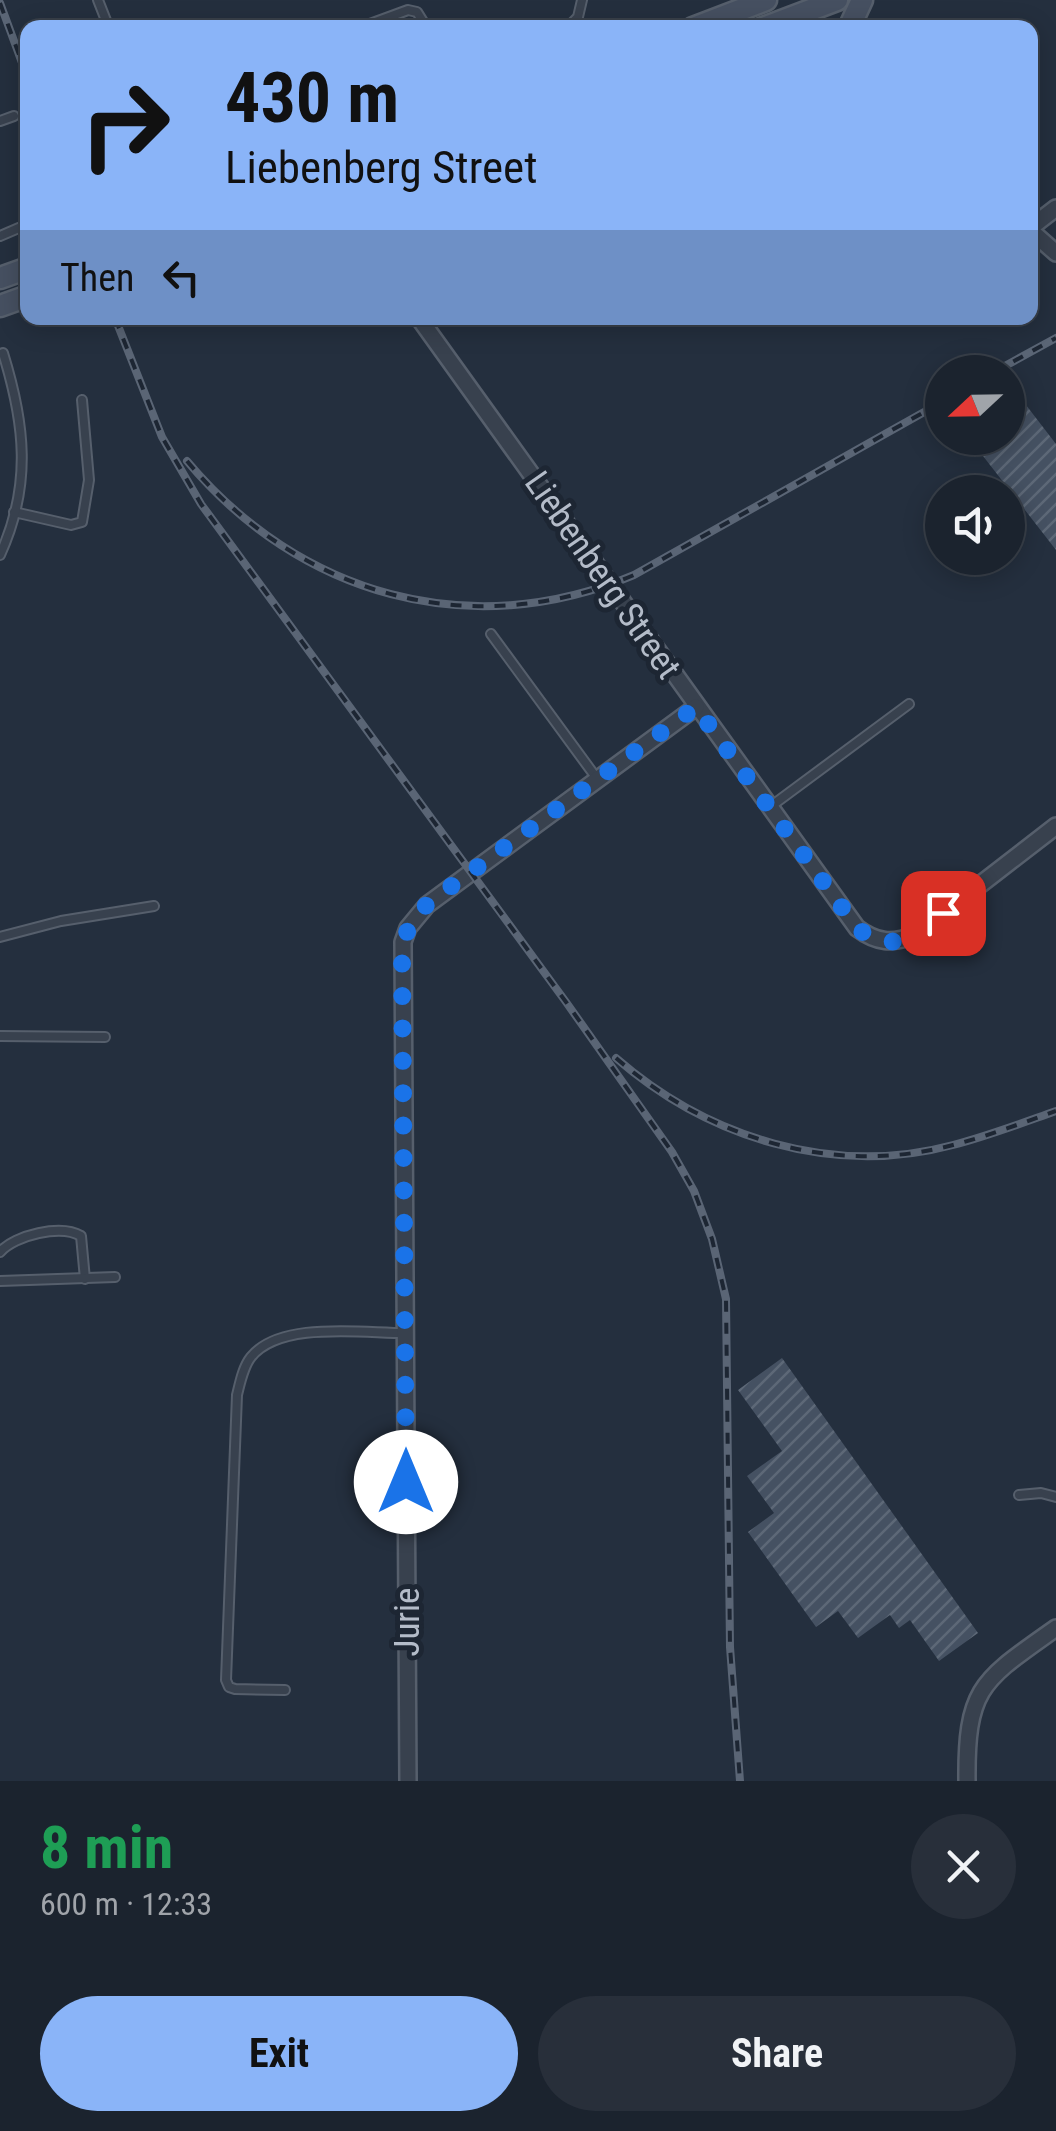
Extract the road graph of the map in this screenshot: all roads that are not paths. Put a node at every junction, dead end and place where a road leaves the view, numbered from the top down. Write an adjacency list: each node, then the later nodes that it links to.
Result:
1 (837, 0): 6 (main road)
2 (763, 1): 5 (main road)
3 (381, 20): 4 (lane)
4 (422, 20)
5 (714, 20)
6 (787, 20)
7 (14, 116): 8 (lane)
8 (0, 120)
9 (425, 325): 18 (street, Liebenberg Street)
10 (3, 352): 12 (lane)
11 (82, 400): 12 (lane)
12 (14, 512): 14 (lane)
13 (0, 522): 14 (lane)
14 (10, 527): 15 (lane)
15 (0, 556)
16 (491, 634): 19 (lane)
17 (909, 704): 20 (lane)
18 (696, 707): 19 (street, Jurie); 20 (street, Liebenberg Street)
19 (598, 780): 30 (street, Jurie)
20 (770, 807): 21 (street, Liebenberg Street)
21 (1056, 826)
22 (154, 906): 23 (lane)
23 (0, 937)
24 (0, 1036): 25 (lane)
25 (105, 1037)
26 (0, 1252): 27 (lane)
27 (85, 1278): 28 (lane); 29 (lane)
28 (115, 1278)
29 (0, 1282)
30 (404, 1333): 34 (lane); 35 (street, Jurie)
31 (1018, 1495): 32 (lane)
32 (1056, 1497)
33 (1056, 1628): 36 (street)
34 (285, 1690)
35 (408, 1781)
36 (968, 1781)

